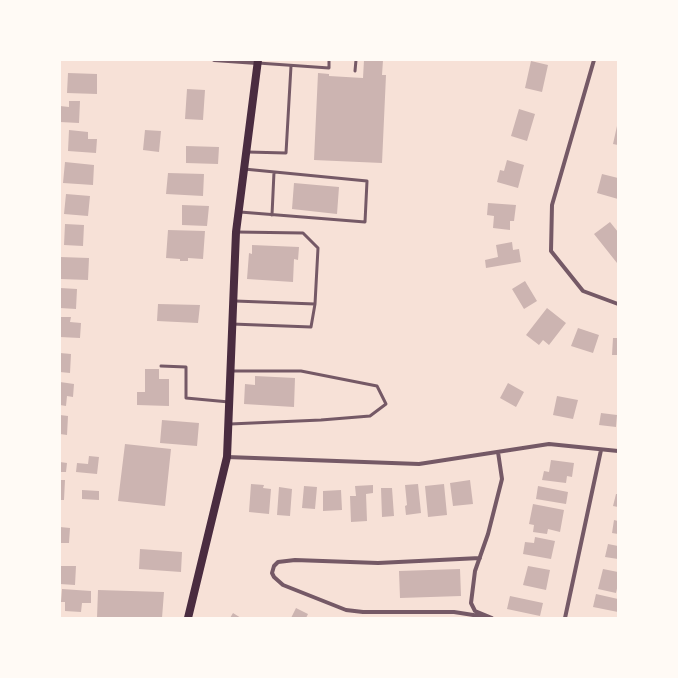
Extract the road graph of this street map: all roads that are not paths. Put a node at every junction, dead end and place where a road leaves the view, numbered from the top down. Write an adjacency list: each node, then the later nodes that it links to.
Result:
1 (214, 60): 5 (street)
2 (329, 60): 6 (lane)
3 (356, 60): 7 (lane)
4 (594, 60): 16 (street)
5 (258, 61): 6 (lane); 8 (main road)
6 (291, 66): 8 (lane)
7 (355, 71)
8 (246, 152): 9 (main road)
9 (244, 169): 10 (lane); 11 (main road)
10 (274, 172): 12 (lane); 12 (lane)
11 (239, 212): 12 (lane); 13 (main road)
12 (272, 215)
13 (236, 232): 14 (main road); 15 (lane)
14 (233, 301): 15 (lane); 17 (main road)
15 (315, 304): 17 (lane)
16 (618, 304)
17 (232, 324): 19 (main road)
18 (161, 366): 20 (lane)
19 (230, 371): 20 (main road); 21 (lane)
20 (229, 402): 21 (main road)
21 (228, 424): 25 (main road)
22 (600, 450): 23 (street); 24 (street); 30 (street)
23 (618, 451)
24 (498, 452): 25 (street); 26 (street)
25 (227, 457): 28 (main road)
26 (480, 558): 27 (street); 27 (street)
27 (486, 617): 29 (street)
28 (188, 618)
29 (492, 618)
30 (565, 618)

